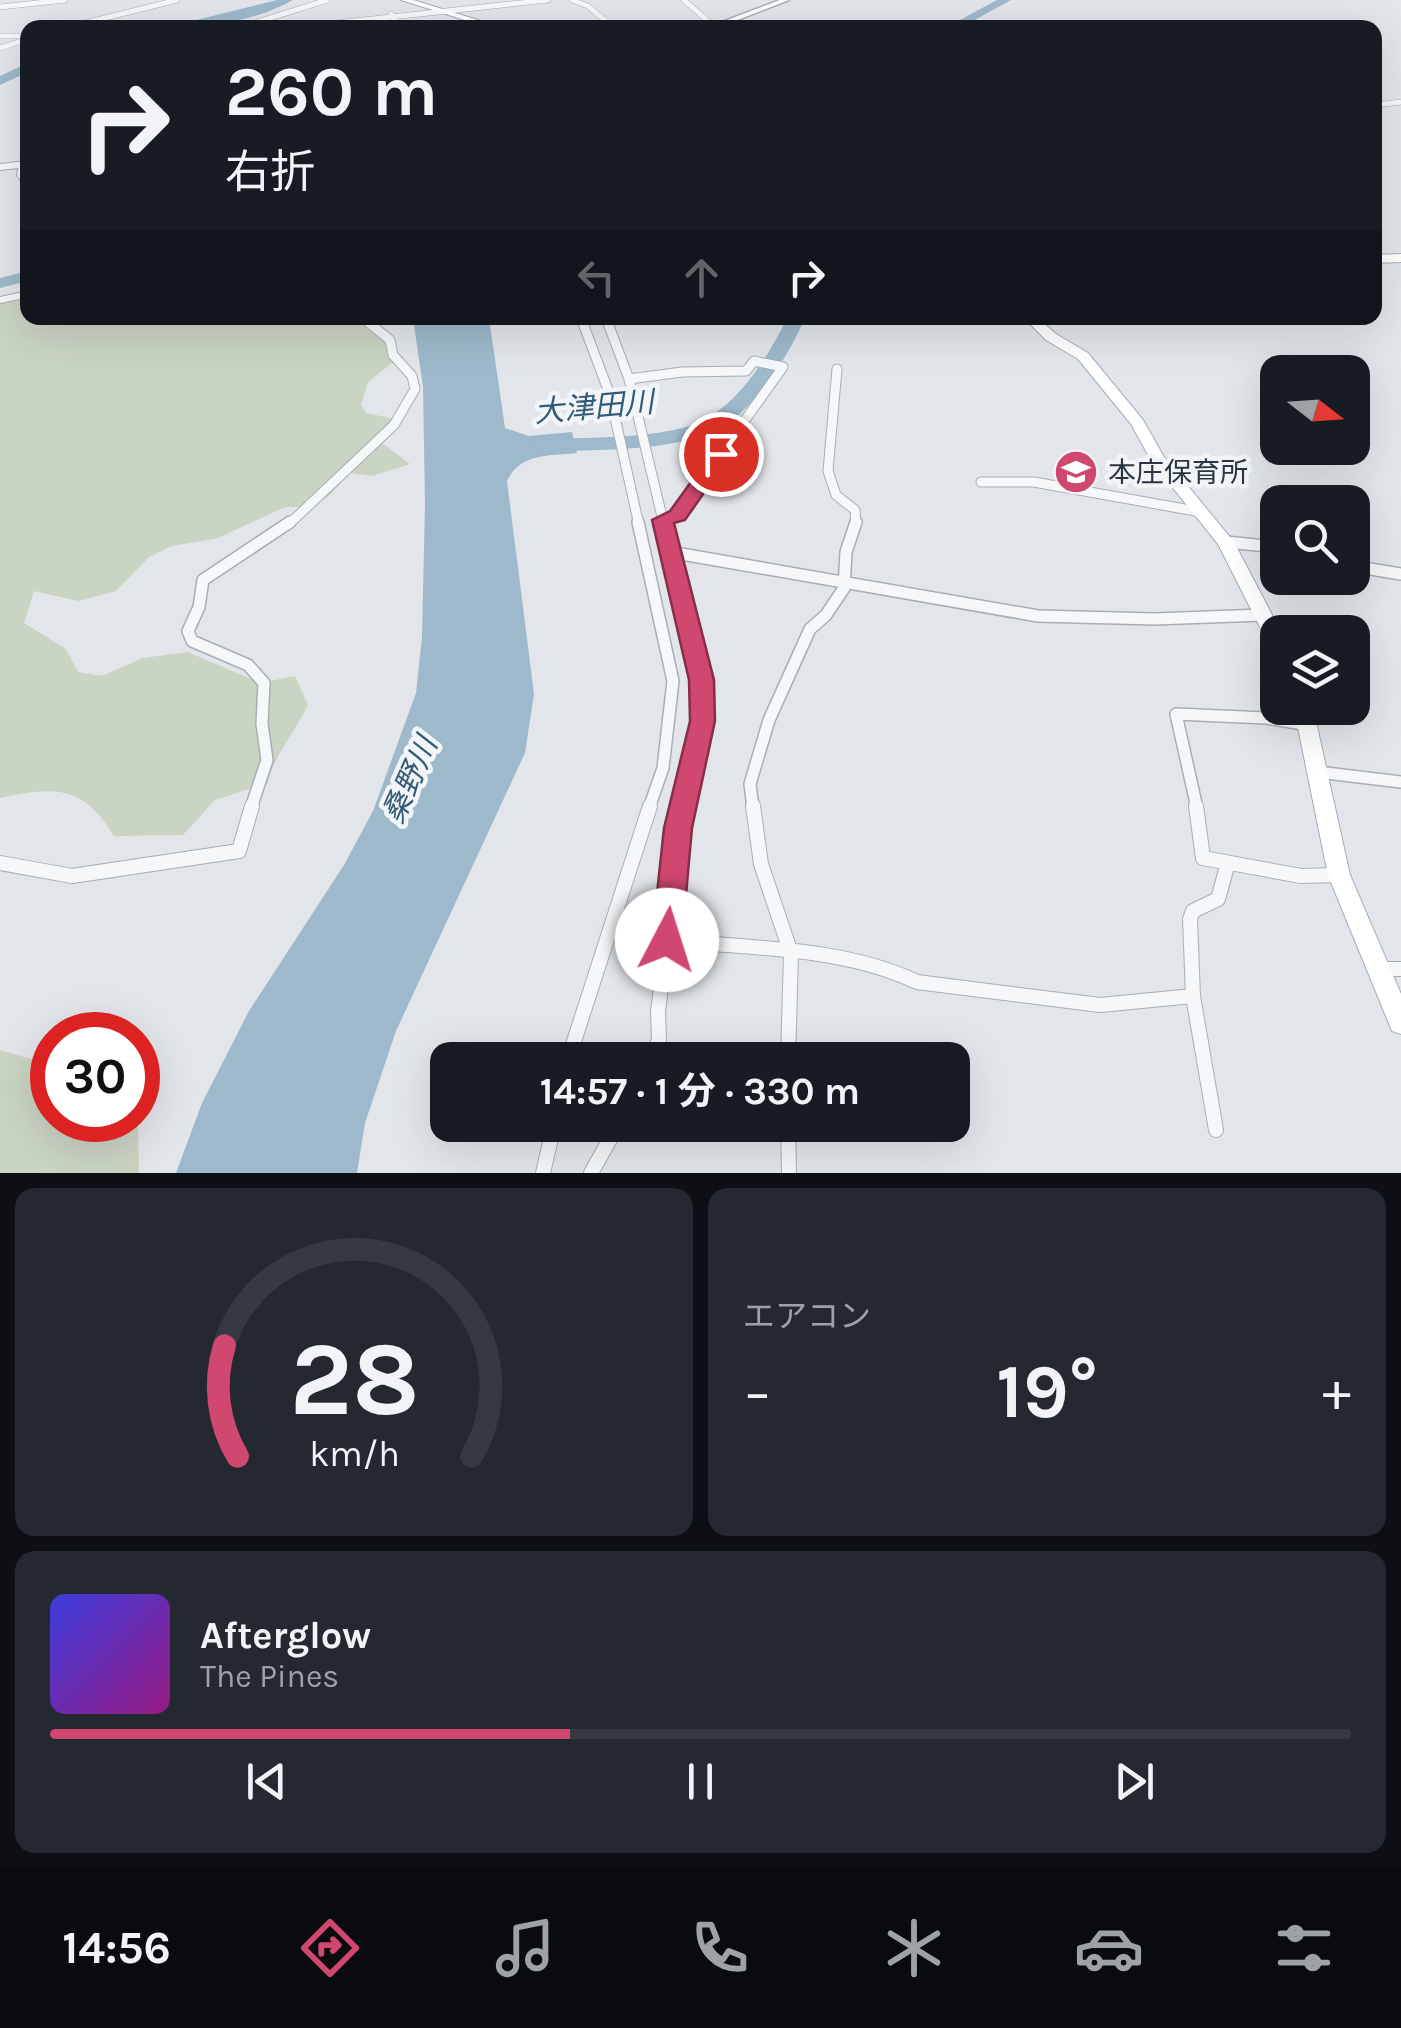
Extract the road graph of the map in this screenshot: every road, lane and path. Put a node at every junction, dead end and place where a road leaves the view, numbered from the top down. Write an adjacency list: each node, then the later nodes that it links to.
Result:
1 (65, 0): 9 (street)
2 (177, 0): 12 (street)
3 (327, 0): 13 (street)
4 (405, 0): 10 (main road)
5 (548, 0): 10 (street)
6 (572, 0): 17 (street)
7 (684, 0): 18 (street)
8 (783, 0): 19 (street)
9 (0, 7)
10 (438, 10): 11 (street); 16 (main road)
11 (391, 14): 14 (street); 15 (street)
12 (93, 20)
13 (264, 20)
14 (348, 20)
15 (395, 20)
16 (472, 20)
17 (605, 20)
18 (705, 20)
19 (731, 20)
20 (372, 325): 41 (street)
21 (584, 325): 50 (street)
22 (609, 325): 25 (street)
23 (1038, 325): 27 (main road)
24 (837, 369): 34 (street)
25 (629, 379): 28 (street); 28 (street)
26 (981, 482): 27 (street)
27 (1202, 512): 29 (main road)
28 (662, 520): 31 (street)
29 (1226, 542): 30 (street); 36 (main road)
30 (1260, 545)
31 (670, 552): 34 (street); 44 (street)
32 (1370, 569): 33 (street)
33 (1401, 574)
34 (844, 582): 35 (street); 45 (street)
35 (1260, 615)
36 (1262, 615)
37 (1260, 718): 42 (street)
38 (1308, 725): 39 (main road)
39 (1317, 772): 40 (street); 43 (main road)
40 (1401, 782)
41 (0, 863)
42 (1228, 863): 43 (street); 48 (street)
43 (1340, 875): 46 (main road)
44 (667, 940): 45 (street); 51 (street)
45 (791, 953): 48 (street); 52 (street)
46 (1377, 969): 47 (street); 49 (main road)
47 (1401, 969)
48 (1193, 996): 53 (street)
49 (1401, 1023)
50 (572, 1042)
51 (657, 1042)
52 (789, 1042)
53 (1216, 1130)
54 (550, 1142): 57 (street)
55 (608, 1142): 58 (street)
56 (788, 1142): 59 (street)
57 (543, 1173)
58 (591, 1173)
59 (789, 1173)

